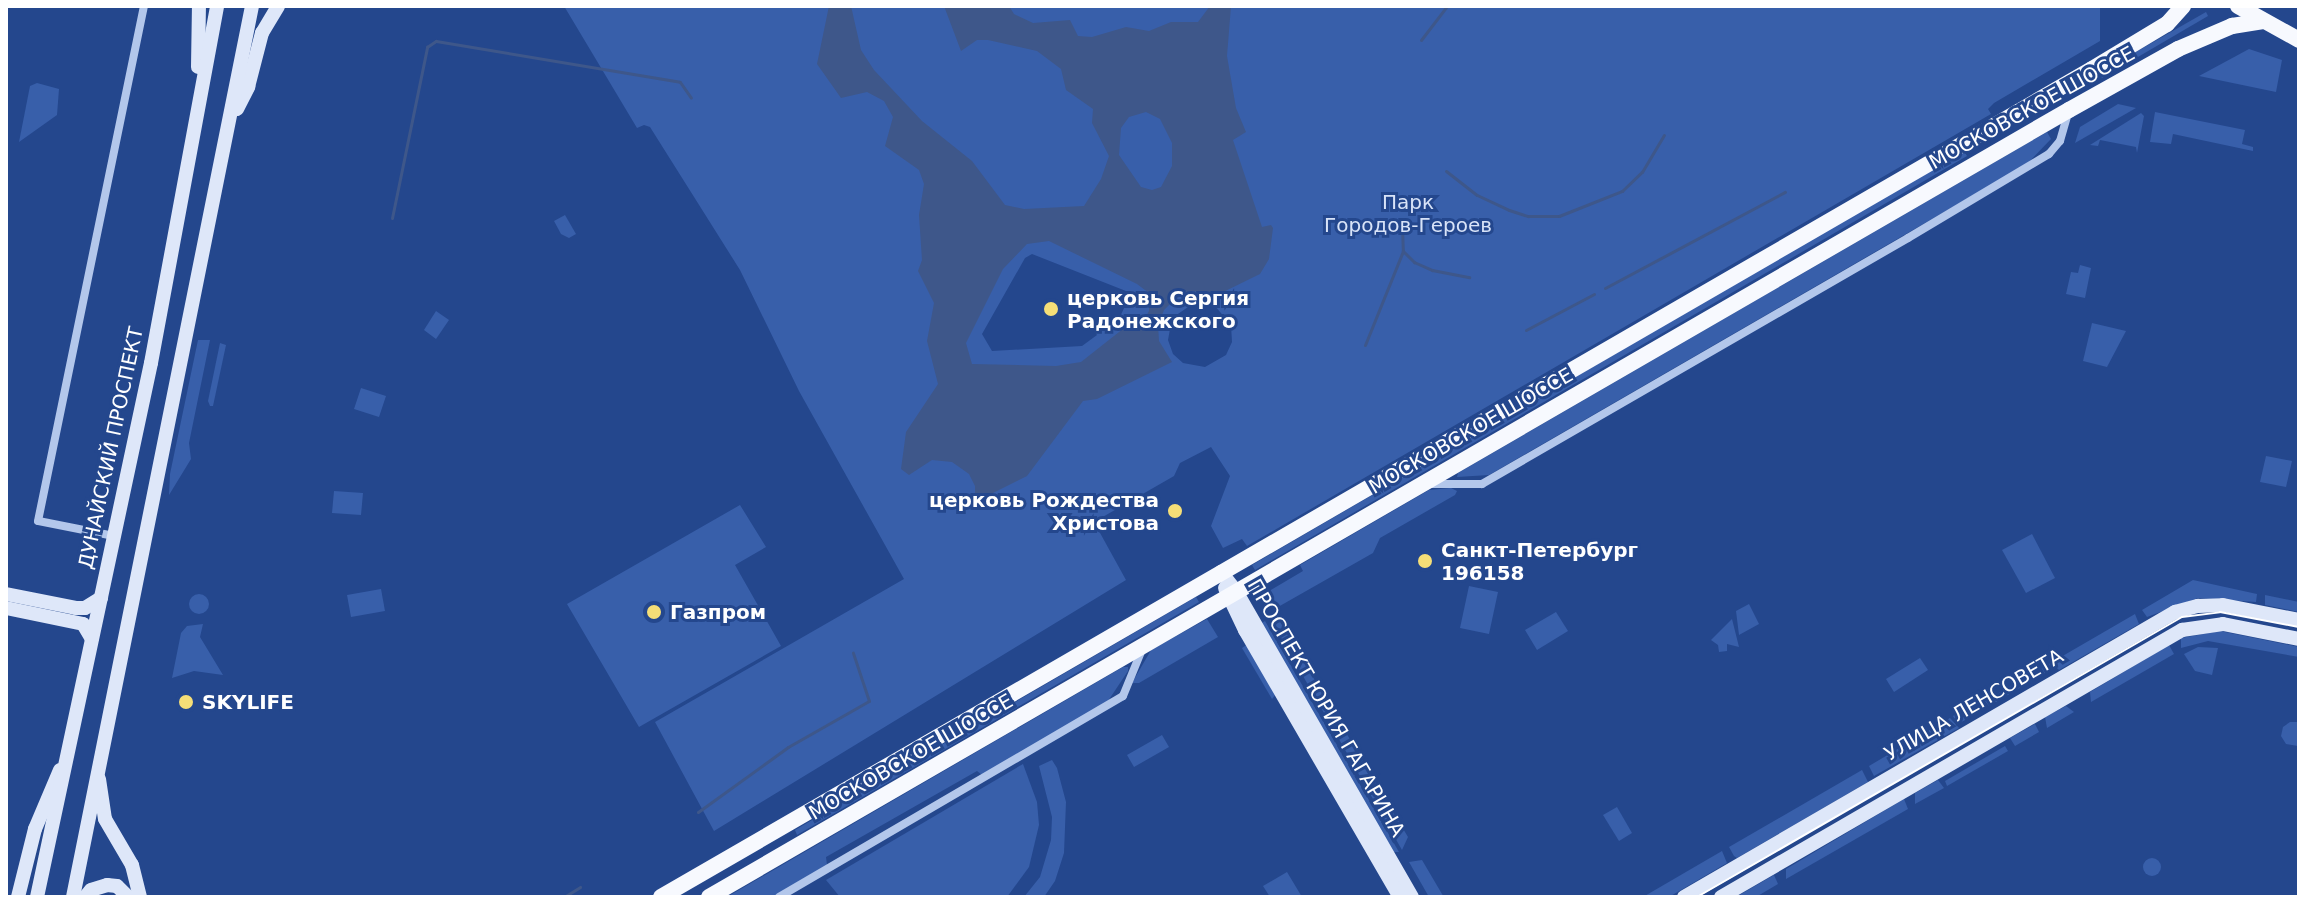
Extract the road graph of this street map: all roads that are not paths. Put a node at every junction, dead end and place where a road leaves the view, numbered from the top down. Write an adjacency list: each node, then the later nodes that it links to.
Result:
1 (144, 6): 16 (street)
2 (199, 6): 10 (main road)
3 (217, 6): 10 (main road, ДУНАЙСКИЙ ПРОСПЕКТ)
4 (252, 6): 12 (main road)
5 (278, 6): 12 (main road)
6 (2183, 6): 13 (main road, МОСКОВСКОЕ ШОССЕ)
7 (2238, 6): 8 (main road)
8 (2262, 21): 9 (main road); 11 (main road, МОСКОВСКОЕ ШОССЕ)
9 (2299, 40)
10 (199, 95): 16 (main road, ДУНАЙСКИЙ ПРОСПЕКТ)
11 (2069, 110): 14 (main road, МОСКОВСКОЕ ШОССЕ); 15 (street)
12 (228, 127): 27 (main road)
13 (1975, 136): 14 (main road); 17 (main road, МОСКОВСКОЕ ШОССЕ)
14 (1987, 156): 15 (main road, МОСКОВСКОЕ ШОССЕ)
15 (1421, 484): 18 (main road, МОСКОВСКОЕ ШОССЕ)
16 (114, 536): 20 (main road, ДУНАЙСКИЙ ПРОСПЕКТ)
17 (1221, 572): 18 (main road, ПРОСПЕКТ ЮРИЯ ГАГАРИНА); 34 (main road, МОСКОВСКОЕ ШОССЕ)
18 (1232, 593): 25 (main road, МОСКОВСКОЕ ШОССЕ); 37 (main road, ПРОСПЕКТ ЮРИЯ ГАГАРИНА); 38 (main road, ПРОСПЕКТ ЮРИЯ ГАГАРИНА)
19 (6, 594): 20 (main road)
20 (101, 598): 23 (main road, ДУНАЙСКИЙ ПРОСПЕКТ)
21 (6, 608): 23 (main road)
22 (2299, 620): 39 (main road, УЛИЦА ЛЕНСОВЕТА)
23 (93, 639): 26 (main road, ДУНАЙСКИЙ ПРОСПЕКТ)
24 (2299, 639): 40 (main road, УЛИЦА ЛЕНСОВЕТА)
25 (1145, 643): 35 (main road, МОСКОВСКОЕ ШОССЕ); 36 (street)
26 (69, 752): 28 (main road); 29 (main road, ДУНАЙСКИЙ ПРОСПЕКТ)
27 (98, 763): 30 (main road); 33 (main road)
28 (18, 897)
29 (37, 897)
30 (73, 897)
31 (85, 897): 32 (main road)
32 (128, 897)
33 (140, 897)
34 (661, 897)
35 (709, 897)
36 (779, 897)
37 (1400, 897)
38 (1412, 897)
39 (1684, 897)
40 (1721, 897)

